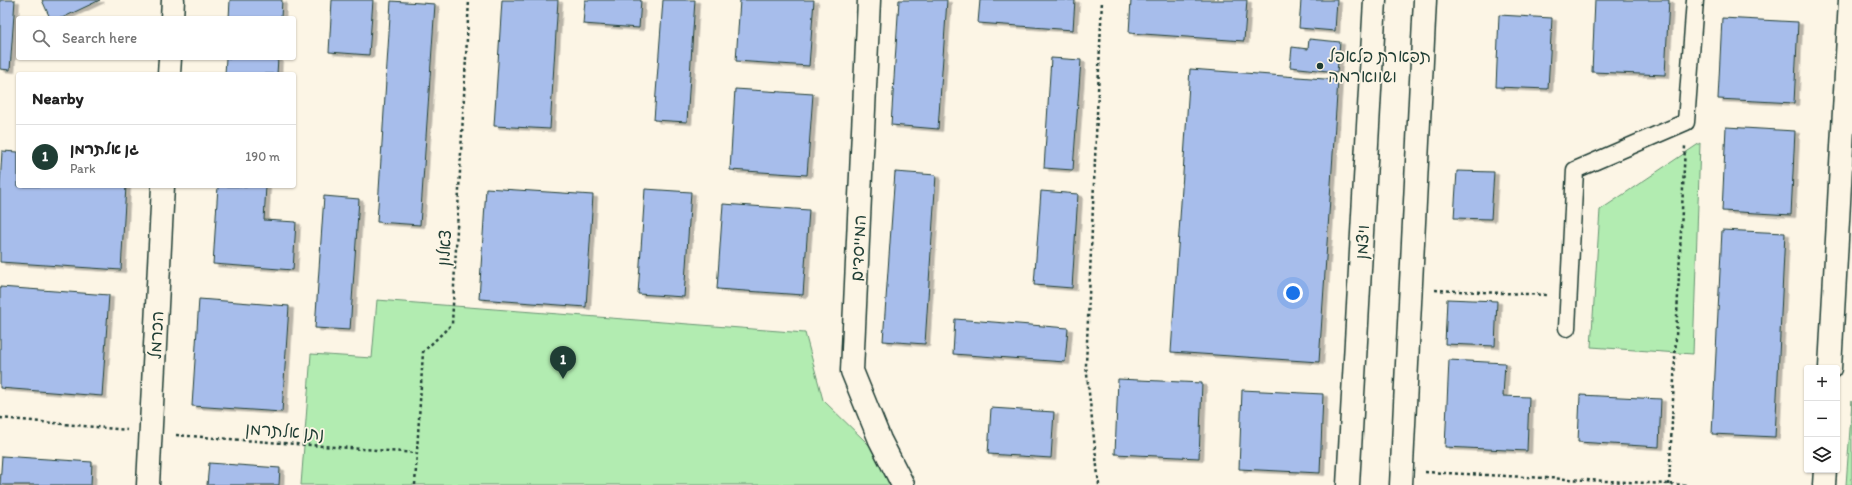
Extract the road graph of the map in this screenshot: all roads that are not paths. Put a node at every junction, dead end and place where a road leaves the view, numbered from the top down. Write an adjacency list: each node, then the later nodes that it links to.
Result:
1 (173, 0): 7 (street)
2 (869, 0): 16 (street, המייסדים)
3 (1375, 0): 17 (street, ויצמן)
4 (1425, 0): 14 (street)
5 (1695, 0): 11 (lane)
6 (1850, 0): 12 (street)
7 (172, 16)
8 (170, 60): 9 (street)
9 (169, 72)
10 (163, 188): 15 (street, הכרמל)
11 (1567, 328)
12 (1830, 365)
13 (1825, 473): 18 (street)
14 (1401, 478)
15 (148, 485)
16 (903, 485)
17 (1348, 485)
18 (1824, 485)

